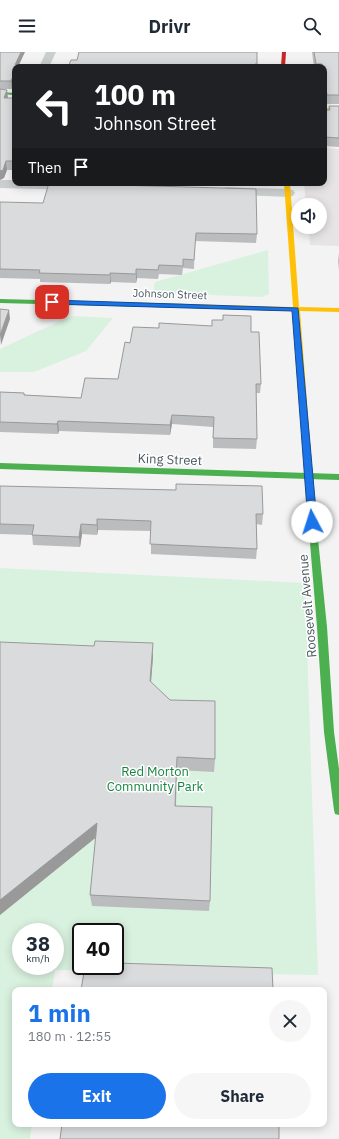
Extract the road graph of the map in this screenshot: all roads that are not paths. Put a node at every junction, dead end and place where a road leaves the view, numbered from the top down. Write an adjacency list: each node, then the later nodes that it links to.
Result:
1 (51, 52): 3 (street)
2 (284, 52): 4 (street)
3 (45, 64)
4 (283, 64)
5 (0, 93): 6 (street)
6 (12, 94)
7 (327, 109): 8 (street)
8 (339, 109)
9 (0, 184): 10 (street)
10 (12, 184)
11 (60, 186): 12 (street)
12 (90, 187)
13 (288, 188): 14 (street); 16 (street, Roosevelt Avenue)
14 (217, 191)
15 (0, 301): 16 (street, Johnson Street)
16 (296, 309): 17 (street, Johnson Street); 19 (street, Roosevelt Avenue)
17 (339, 310)
18 (0, 466): 19 (street, King Street)
19 (308, 477): 20 (street, King Street); 21 (street, Roosevelt Avenue)
20 (339, 477)
21 (334, 732): 22 (street, Roosevelt Avenue)
22 (339, 810)

